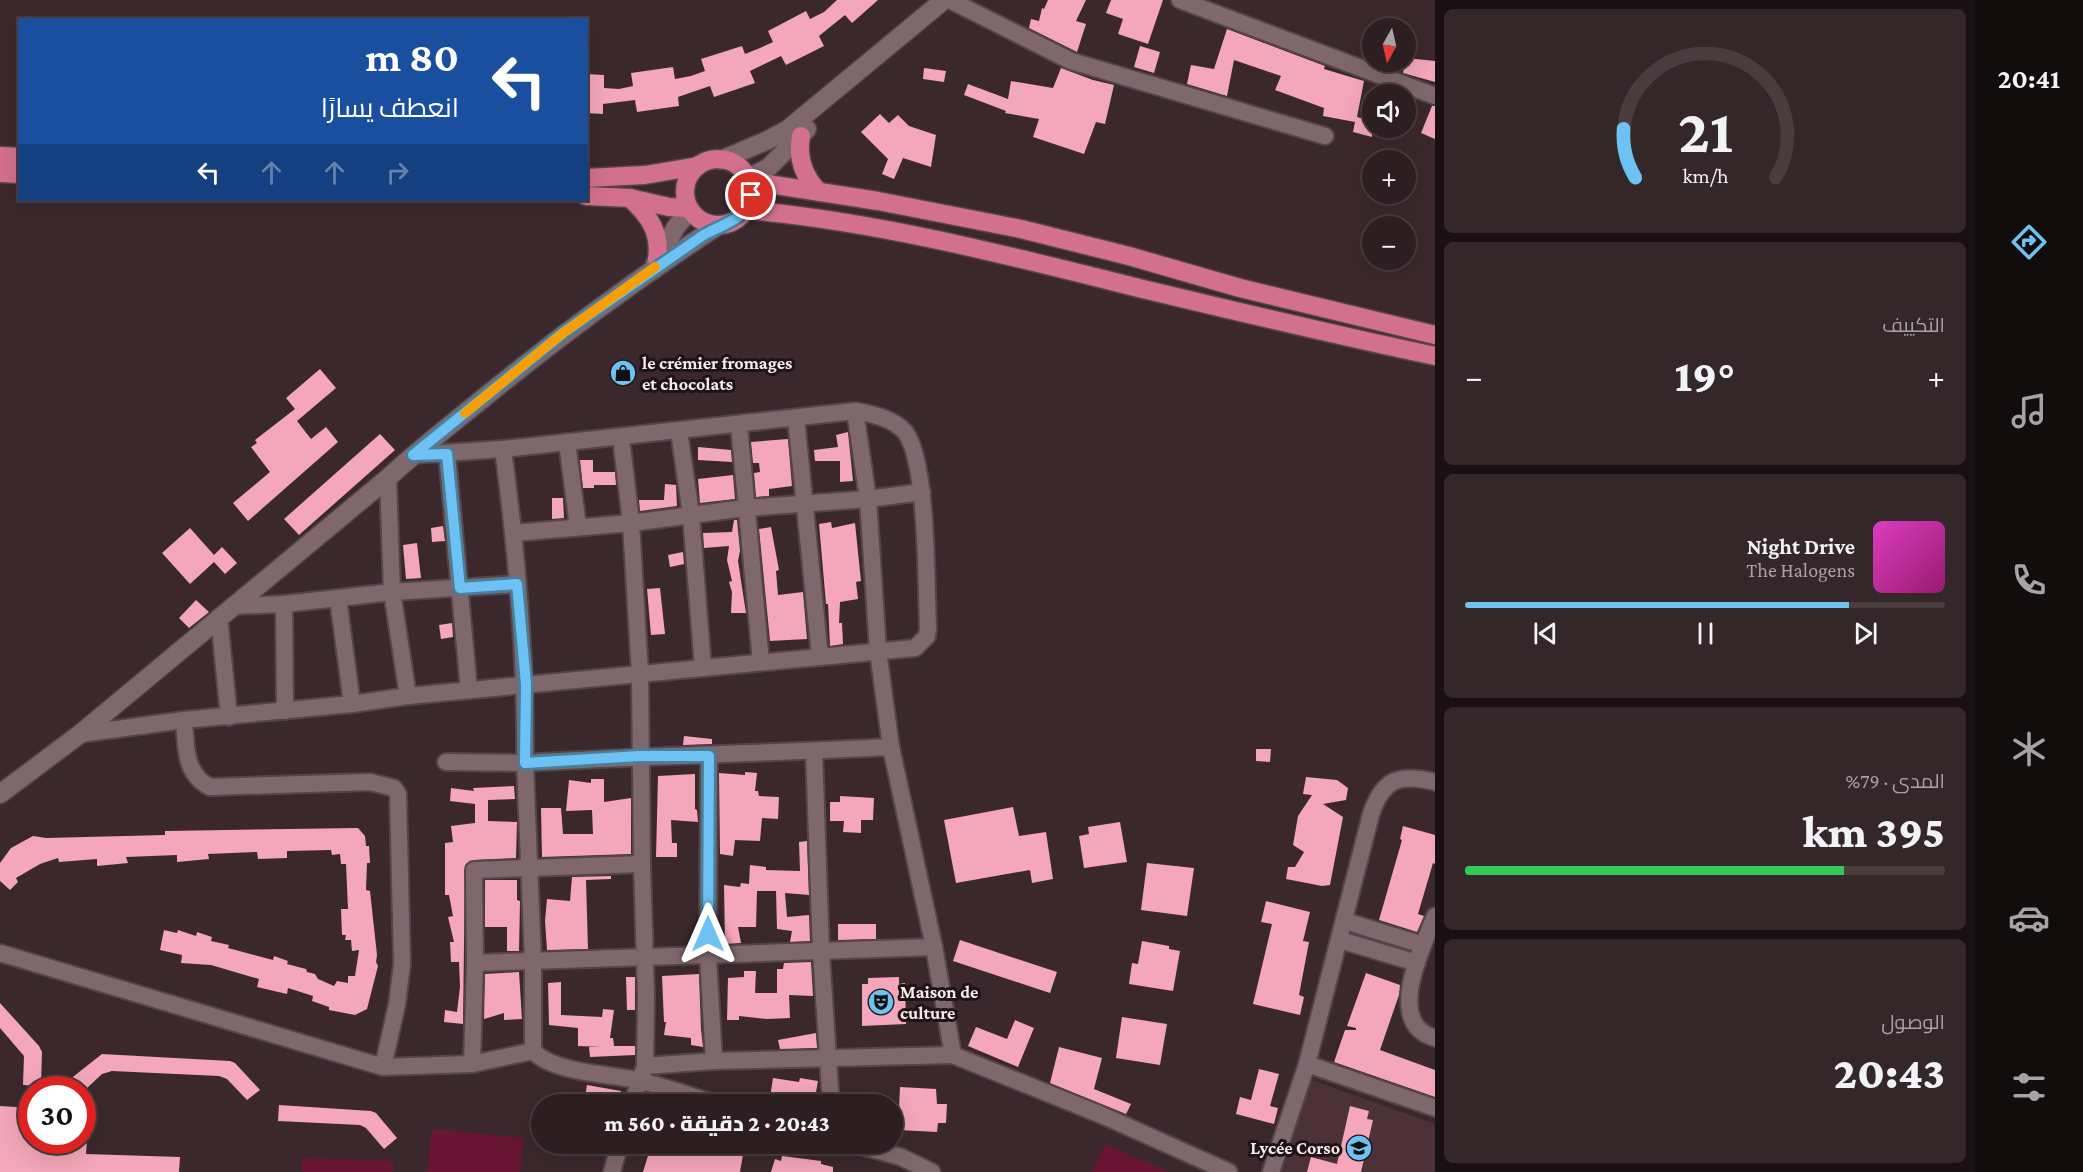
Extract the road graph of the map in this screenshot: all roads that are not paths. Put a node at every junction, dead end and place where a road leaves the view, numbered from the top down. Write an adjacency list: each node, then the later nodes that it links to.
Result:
1 (944, 0): 5 (main road)
2 (950, 0): 7 (street)
3 (1180, 0): 4 (street)
4 (1435, 96)
5 (809, 112): 6 (main road); 10 (main road)
6 (801, 135): 15 (main road); 16 (highway)
7 (1325, 136)
8 (0, 156): 9 (highway)
9 (18, 157)
10 (721, 160): 11 (highway); 15 (highway)
11 (698, 166): 14 (highway); 19 (highway)
12 (0, 173): 13 (highway)
13 (18, 174)
14 (588, 178)
15 (748, 179): 16 (highway); 20 (highway)
16 (819, 192): 23 (highway)
17 (588, 196): 18 (highway)
18 (630, 198): 19 (highway); 22 (highway)
19 (689, 209): 21 (highway); 22 (main road)
20 (746, 210): 21 (highway); 24 (highway)
21 (719, 225): 22 (main road)
22 (654, 264): 33 (main road)
23 (1435, 335)
24 (1435, 356)
25 (855, 411): 26 (street); 35 (street); 36 (street)
26 (796, 418): 27 (street); 37 (street)
27 (739, 425): 28 (street); 38 (street)
28 (679, 431): 29 (street); 39 (street)
29 (621, 437): 30 (street); 40 (street)
30 (567, 442): 31 (street); 41 (street)
31 (503, 449): 32 (street); 42 (street)
32 (447, 454): 33 (street); 44 (street)
33 (413, 455): 34 (main road)
34 (388, 478): 45 (street); 48 (main road)
35 (922, 492): 36 (street); 49 (street)
36 (868, 499): 37 (street); 49 (street)
37 (804, 504): 38 (street); 50 (street)
38 (745, 508): 39 (street); 51 (street)
39 (691, 515): 40 (street); 52 (street)
40 (630, 523): 41 (street); 53 (street)
41 (578, 528): 42 (street)
42 (514, 533): 43 (street)
43 (517, 584): 44 (street); 54 (street)
44 (460, 588): 45 (street); 55 (street)
45 (392, 592): 46 (street); 56 (street)
46 (338, 598): 47 (street); 57 (street)
47 (284, 604): 48 (street); 58 (street)
48 (226, 612): 59 (street); 61 (main road)
49 (878, 651): 50 (street); 62 (street)
50 (820, 657): 51 (street)
51 (761, 663): 52 (street)
52 (703, 668): 53 (street)
53 (640, 674): 54 (street); 64 (street)
54 (526, 684): 55 (street); 67 (street)
55 (469, 690): 56 (street)
56 (408, 696): 57 (street)
57 (352, 704): 58 (street)
58 (285, 711): 59 (street)
59 (229, 717): 60 (street)
60 (184, 720): 61 (street); 91 (street)
61 (80, 734): 69 (main road)
62 (891, 747): 63 (street); 76 (street)
63 (814, 751): 65 (street); 77 (street)
64 (640, 756): 65 (street); 67 (street); 70 (street)
65 (709, 756): 79 (street)
66 (446, 762): 67 (street)
67 (525, 763): 71 (street)
68 (1435, 782): 73 (street)
69 (0, 794)
70 (642, 864): 71 (street); 80 (street)
71 (529, 869): 81 (street); 82 (street)
72 (1435, 916): 75 (street)
73 (1345, 921): 74 (street); 75 (street)
74 (1340, 940): 83 (street); 90 (street)
75 (1423, 945): 83 (street)
76 (934, 947): 77 (street); 86 (street)
77 (821, 952): 79 (street); 87 (street)
78 (0, 953): 91 (street)
79 (708, 956): 80 (street); 88 (street)
80 (645, 957): 81 (street); 92 (street)
81 (533, 961): 82 (street); 85 (street)
82 (475, 963): 89 (street)
83 (1417, 963): 84 (street)
84 (1435, 1038)
85 (533, 1051): 89 (street); 92 (street)
86 (953, 1056): 87 (street); 101 (street)
87 (829, 1059): 88 (street); 95 (street)
88 (714, 1061): 92 (street)
89 (472, 1064): 91 (street)
90 (1307, 1064): 96 (street); 102 (street)
91 (382, 1067)
92 (642, 1073): 93 (street); 94 (street)
93 (635, 1094)
94 (693, 1094)
95 (831, 1094)
96 (1435, 1108)
97 (617, 1154): 99 (street)
98 (890, 1154): 100 (street)
99 (612, 1172)
100 (932, 1172)
101 (1228, 1172)
102 (1271, 1172)

